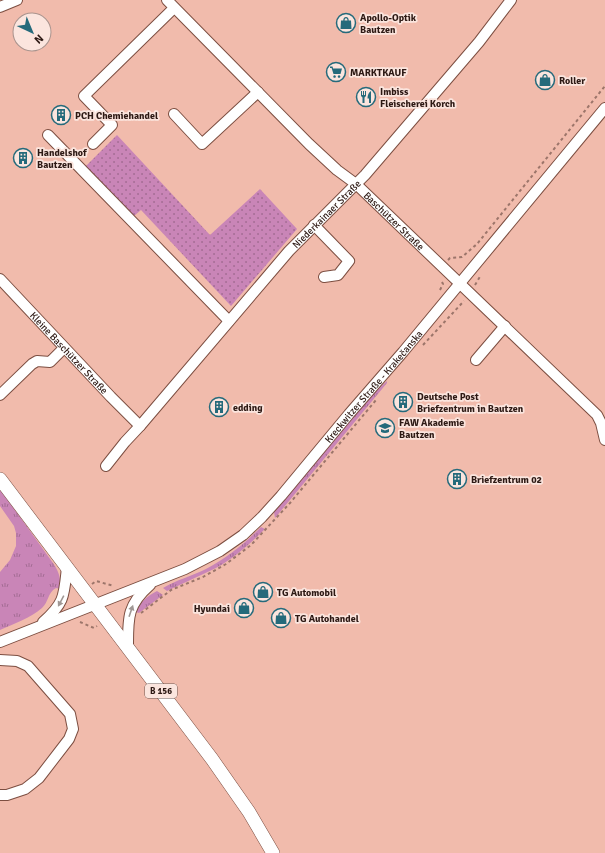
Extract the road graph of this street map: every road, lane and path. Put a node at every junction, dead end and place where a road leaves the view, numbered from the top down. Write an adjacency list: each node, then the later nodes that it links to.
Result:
1 (17, 0): 4 (street)
2 (167, 0): 5 (street, Baschützer Straße)
3 (511, 0): 12 (street, Niederkainaer Straße)
4 (0, 7)
5 (174, 8): 7 (street, Baschützer Straße); 11 (street)
6 (605, 86): 14 (path)
7 (258, 92): 9 (street); 12 (street, Baschützer Straße)
8 (605, 108): 17 (street, Kreckwitzer Straße - Krakečanska)
9 (174, 114)
10 (48, 135): 20 (street)
11 (93, 144)
12 (356, 184): 13 (street, Niederkainaer Straße); 14 (street, Baschützer Straße)
13 (314, 225): 15 (street); 20 (street, Niederkainaer Straße)
14 (443, 267): 17 (street, Baschützer Straße); 19 (path)
15 (324, 277)
16 (0, 279): 22 (street, Kleine Baschützer Straße)
17 (459, 282): 18 (street, Baschützer Straße); 32 (street, Kreckwitzer Straße - Krakečanska)
18 (470, 292): 21 (street, Baschützer Straße); 23 (path)
19 (438, 295)
20 (229, 321): 27 (street, Niederkainaer Straße)
21 (505, 326): 24 (street); 28 (street, Baschützer Straße)
22 (64, 348): 26 (street); 27 (street, Kleine Baschützer Straße)
23 (420, 348)
24 (476, 360)
25 (380, 394): 36 (path)
26 (0, 395)
27 (140, 426): 29 (street, Niederkainaer Straße)
28 (605, 440)
29 (106, 466)
30 (0, 479): 31 (main road, B 156)
31 (67, 567): 34 (main road, B 156); 39 (street, one-way to 39)
32 (153, 582): 35 (street, Kreckwitzer Straße - Krakečanska); 36 (street, one-way to 32)
33 (114, 586): 34 (path)
34 (84, 590): 35 (main road, B 156)
35 (95, 604): 37 (main road, B 156); 39 (street)
36 (131, 611): 41 (street)
37 (107, 620): 38 (path); 41 (main road, B 156)
38 (76, 621)
39 (38, 627): 40 (street)
40 (0, 642)
41 (128, 647): 44 (main road, B 156)
42 (0, 660): 43 (street)
43 (0, 795)
44 (272, 853)

